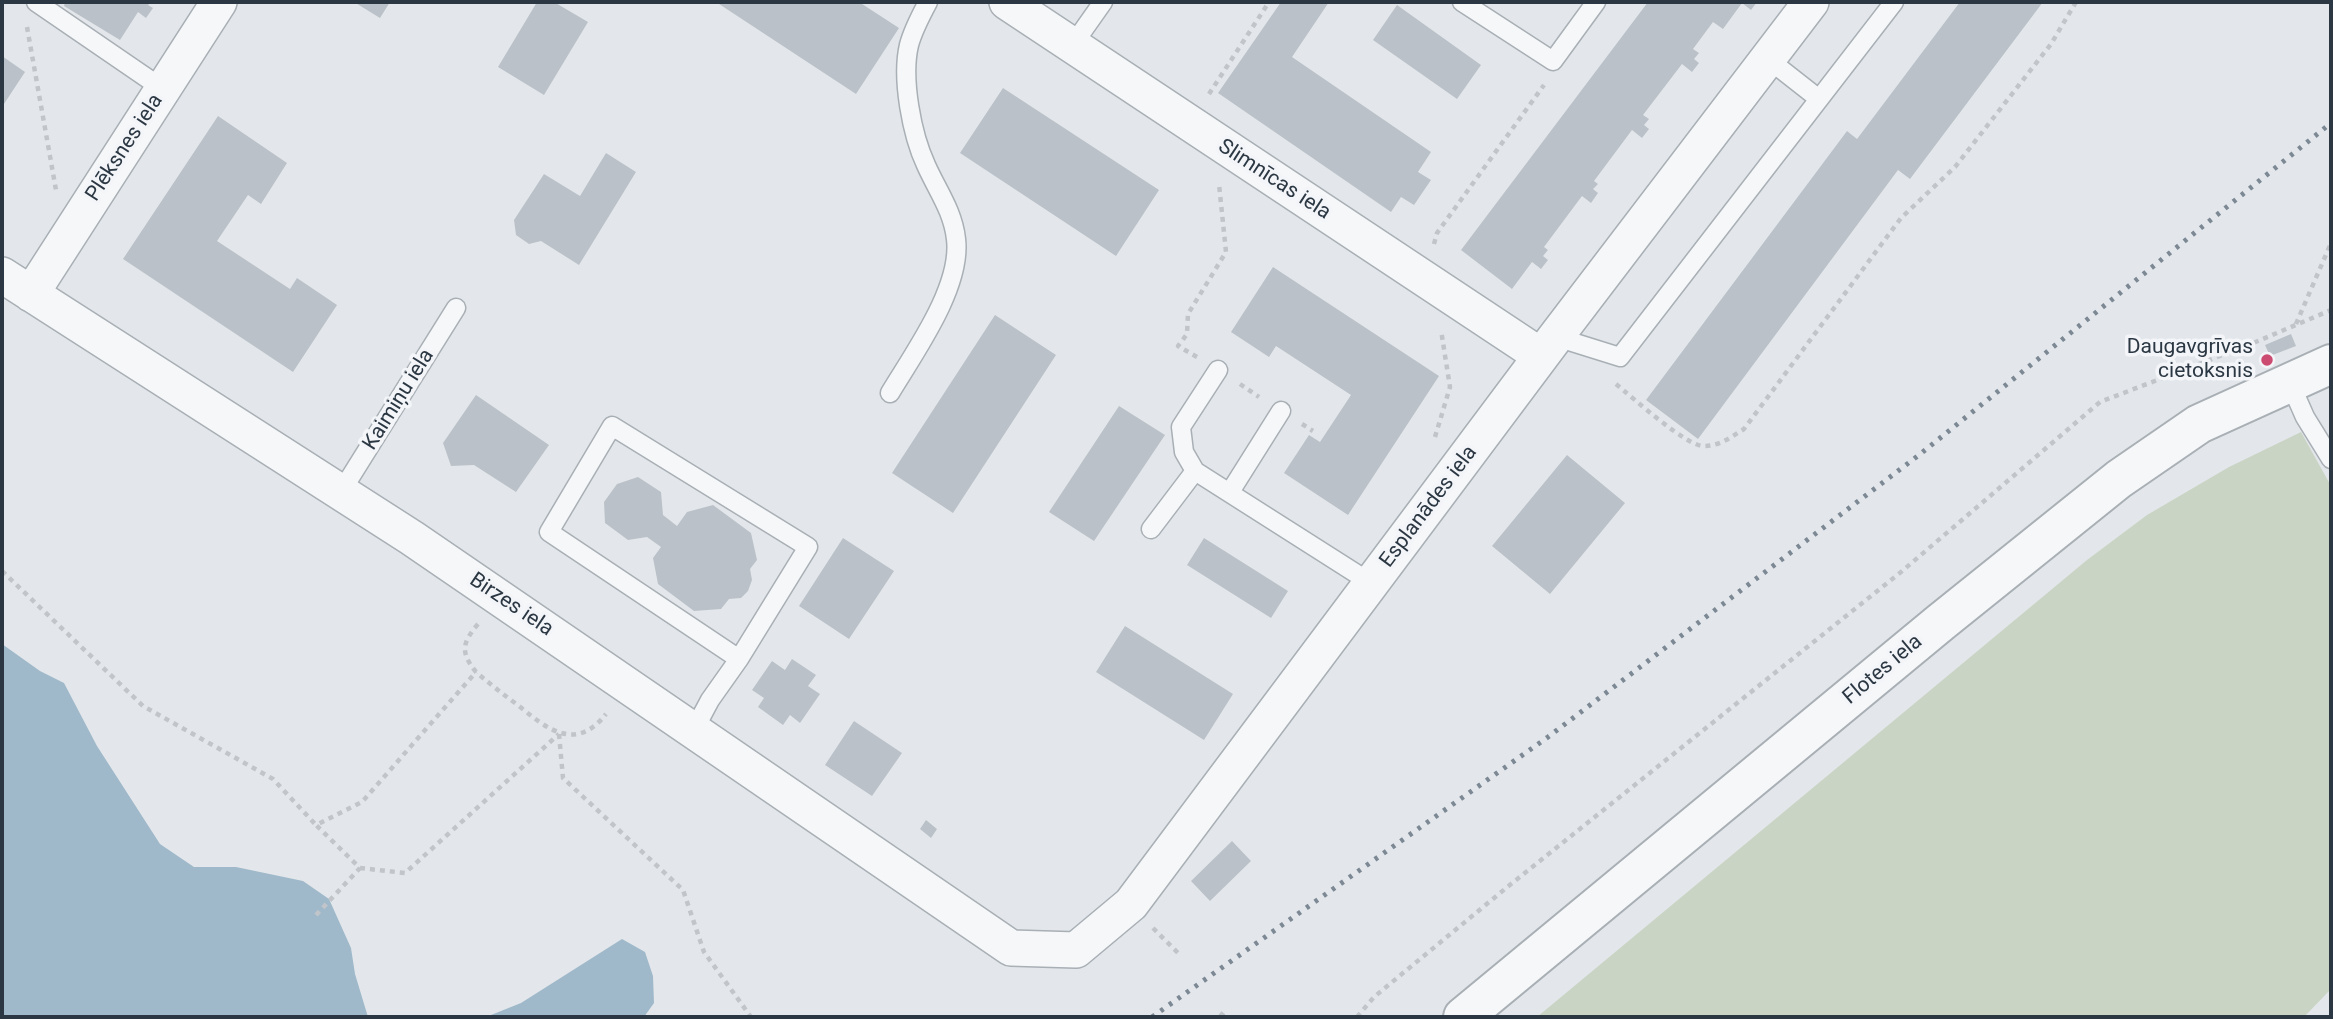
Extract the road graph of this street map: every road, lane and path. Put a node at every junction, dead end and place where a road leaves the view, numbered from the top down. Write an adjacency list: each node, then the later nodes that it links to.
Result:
1 (219, 2): 15 (street, Plēksnes iela)
2 (928, 2): 34 (lane)
3 (1007, 2): 12 (street, Slimnīcas iela)
4 (1103, 2): 12 (lane)
5 (1269, 2): 16 (path)
6 (1462, 2): 14 (lane)
7 (1595, 2): 14 (lane)
8 (1811, 2): 13 (street, Esplanādes iela)
9 (1894, 2): 17 (lane)
10 (2076, 2): 32 (path)
11 (30, 8): 15 (lane); 19 (path)
12 (1072, 46): 18 (street, Slimnīcas iela)
13 (1768, 59): 17 (lane); 29 (street, Esplanādes iela)
14 (1553, 61): 21 (path)
15 (163, 89): 19 (street, Plēksnes iela)
16 (1209, 94)
17 (1819, 99): 29 (lane)
18 (1215, 141): 23 (street, Slimnīcas iela); 28 (path)
19 (65, 240): 24 (street, Plēksnes iela)
20 (2331, 243): 27 (path)
21 (1433, 254)
22 (2, 275): 24 (street, Birzes iela)
23 (1441, 290): 29 (street, Slimnīcas iela); 36 (path)
24 (31, 294): 39 (street, Birzes iela)
25 (456, 307): 39 (lane, Kaimiņu iela)
26 (2331, 310): 27 (path)
27 (2296, 324): 55 (path)
28 (1187, 334)
29 (1548, 347): 43 (street, Esplanādes iela)
30 (2331, 364): 33 (street, Flotes iela)
31 (1218, 370): 38 (lane)
32 (1611, 380)
33 (2290, 383): 37 (lane); 56 (street, Flotes iela)
34 (890, 393)
35 (1281, 411): 40 (lane)
36 (1433, 444)
37 (2331, 459)
38 (1195, 471): 40 (lane); 41 (lane)
39 (341, 492): 44 (street, Birzes iela)
40 (1230, 492): 43 (lane)
41 (1151, 529)
42 (2, 571): 50 (path)
43 (1371, 583): 53 (street, Esplanādes iela)
44 (500, 598): 46 (path); 47 (street, Birzes iela)
45 (739, 659): 45 (lane); 48 (lane)
46 (476, 672): 49 (path); 50 (path)
47 (626, 684): 48 (street, Birzes iela); 49 (path)
48 (694, 730): 53 (street, Birzes iela)
49 (559, 734): 51 (path); 54 (path)
50 (316, 825): 51 (path)
51 (360, 868): 52 (path)
52 (316, 915)
53 (1011, 948)
54 (751, 1017)
55 (1357, 1017)
56 (1463, 1017)

